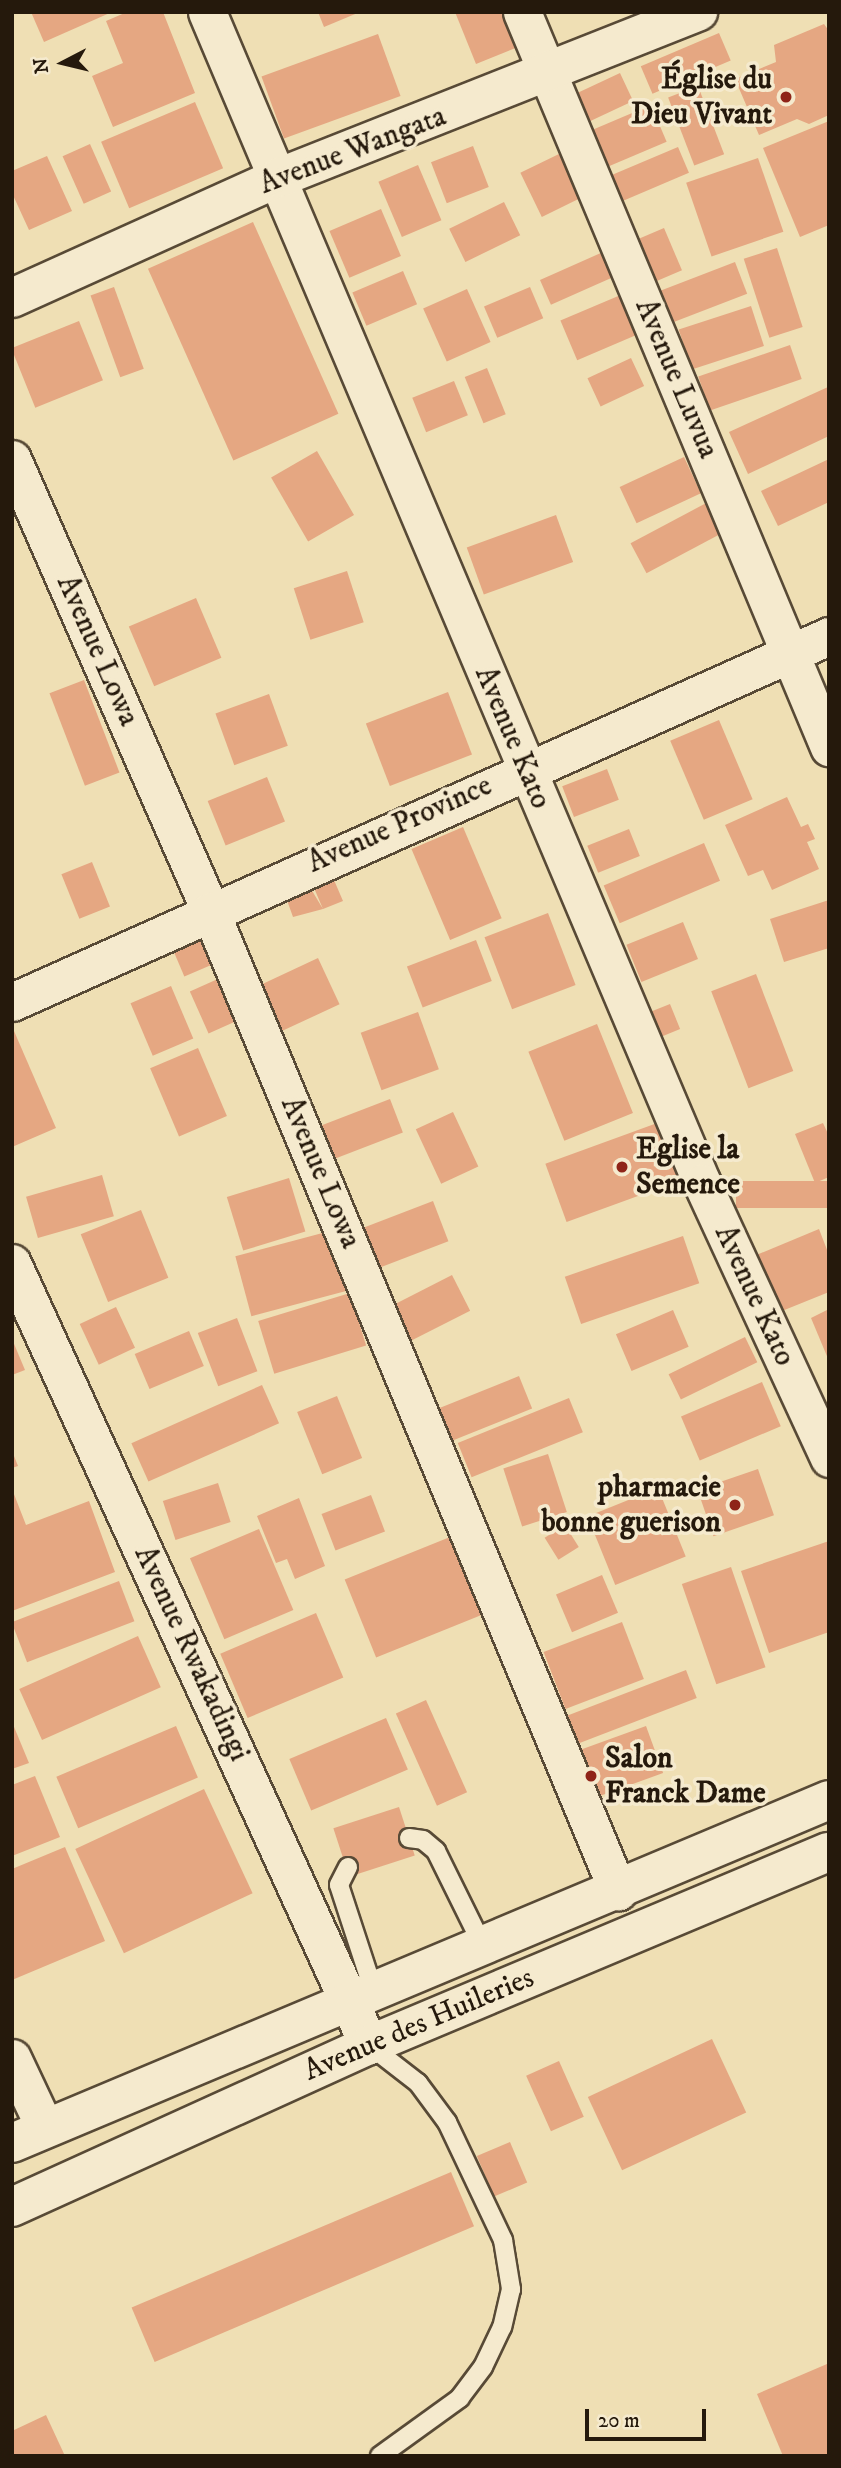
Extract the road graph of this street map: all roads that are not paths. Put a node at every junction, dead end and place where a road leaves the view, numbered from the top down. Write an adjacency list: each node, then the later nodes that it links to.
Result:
1 (207, 12): 5 (street, Avenue Kato)
2 (522, 12): 4 (street, Avenue Luvua)
3 (698, 12): 4 (main road, Avenue Wangata)
4 (548, 75): 5 (main road, Avenue Wangata); 9 (street, Avenue Luvua)
5 (278, 178): 6 (main road, Avenue Wangata); 11 (street, Avenue Kato)
6 (12, 298)
7 (12, 459): 12 (street, Avenue Lowa)
8 (829, 636): 9 (street, Avenue Province)
9 (791, 653): 10 (street, Avenue Luvua); 11 (street, Avenue Province)
10 (829, 747)
11 (525, 769): 12 (street, Avenue Province); 15 (street, Avenue Kato)
12 (210, 911): 13 (street, Avenue Province); 20 (street, Avenue Lowa)
13 (12, 1002)
14 (12, 1264): 22 (main road, Avenue Rwakadingi)
15 (829, 1458)
16 (829, 1800): 20 (main road, Avenue des Huileries)
17 (409, 1838): 21 (lane)
18 (829, 1852): 23 (main road, Avenue des Huileries)
19 (348, 1867): 22 (lane)
20 (618, 1891): 21 (main road, Avenue des Huileries)
21 (483, 1946): 22 (main road, Avenue des Huileries)
22 (362, 1997): 23 (main road, Avenue Rwakadingi); 25 (main road, Avenue des Huileries)
23 (369, 2045): 26 (main road, Avenue des Huileries); 27 (lane)
24 (12, 2058): 25 (street)
25 (29, 2136)
26 (12, 2207)
27 (380, 2456)

